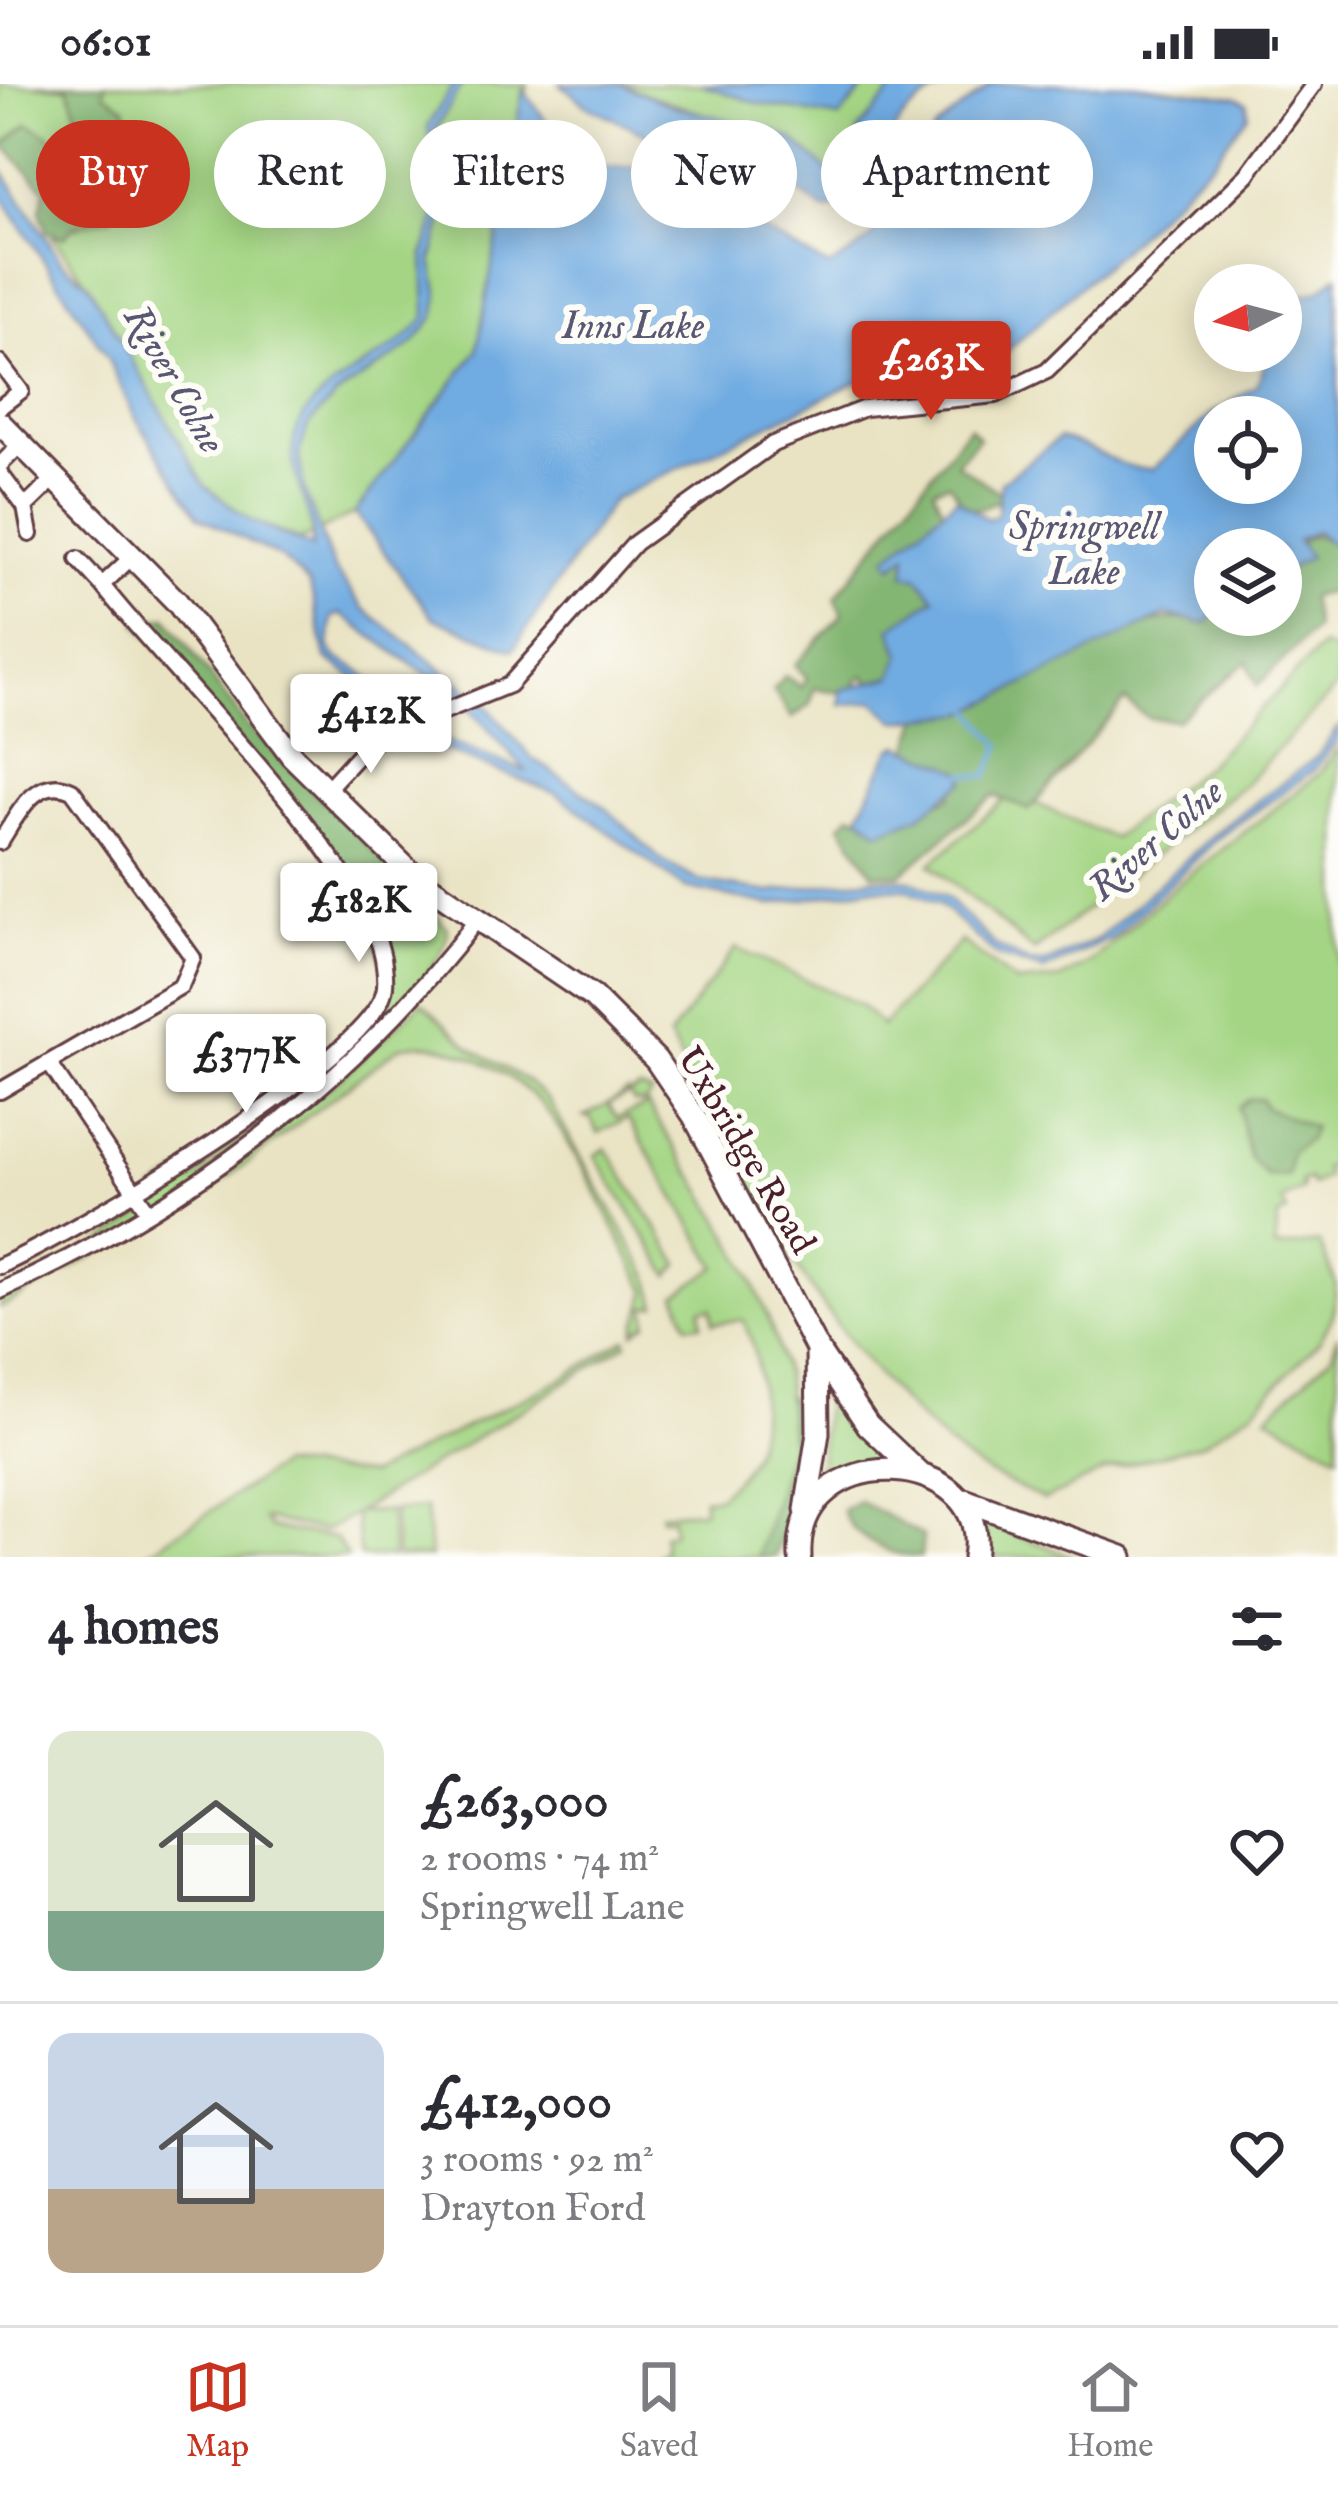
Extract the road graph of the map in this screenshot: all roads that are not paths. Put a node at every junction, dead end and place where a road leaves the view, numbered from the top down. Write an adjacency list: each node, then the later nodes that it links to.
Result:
1 (1314, 84): 13 (street)
2 (0, 363): 3 (street)
3 (0, 407)
4 (0, 424): 5 (main road, Uxbridge Road)
5 (20, 445): 6 (street); 7 (main road, Uxbridge Road)
6 (0, 469): 8 (street)
7 (54, 479): 8 (street); 10 (main road, Uxbridge Road)
8 (25, 507): 9 (street)
9 (30, 534)
10 (134, 556): 12 (street); 13 (main road, Uxbridge Road)
11 (78, 559): 12 (street)
12 (102, 586): 18 (street)
13 (326, 790): 15 (main road, Uxbridge Road)
14 (0, 842): 16 (street)
15 (476, 922): 19 (street); 22 (main road, Uxbridge Road)
16 (51, 1066): 17 (street); 18 (street)
17 (0, 1091)
18 (135, 1191): 19 (street); 20 (street)
19 (147, 1210): 21 (street)
20 (0, 1266)
21 (0, 1291)
22 (817, 1349): 23 (main road, Uxbridge Road); 25 (main road, Uxbridge Road)
23 (921, 1475): 24 (main road, Uxbridge Road); 25 (main road)
24 (964, 1500): 27 (main road); 28 (main road, Uxbridge Road)
25 (806, 1510): 26 (main road, Uxbridge Road)
26 (798, 1552)
27 (974, 1557)
28 (1122, 1557)

